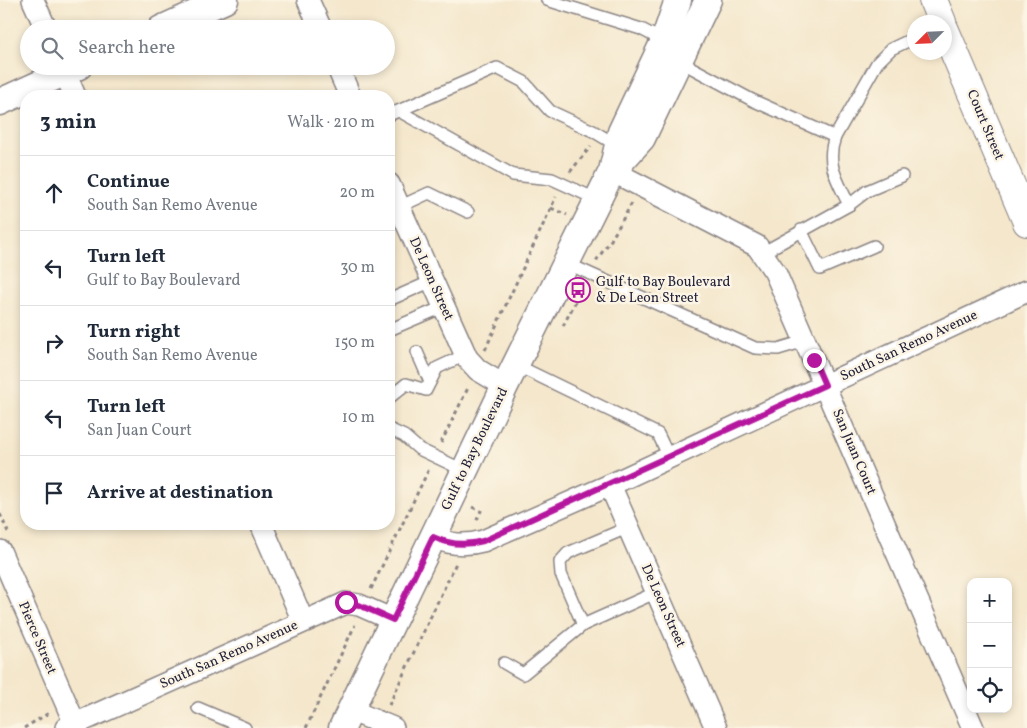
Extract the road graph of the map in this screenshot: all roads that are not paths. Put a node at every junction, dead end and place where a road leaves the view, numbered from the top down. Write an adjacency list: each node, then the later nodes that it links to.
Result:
1 (33, 0): 9 (street)
2 (225, 0): 10 (street)
3 (308, 0): 11 (street)
4 (546, 0): 12 (lane)
5 (678, 0): 12 (street, Gulf to Bay Boulevard)
6 (708, 0): 15 (street, Gulf to Bay Boulevard)
7 (933, 0): 8 (main road)
8 (939, 15)
9 (42, 20)
10 (182, 20)
11 (317, 20)
12 (664, 41): 27 (street, Gulf to Bay Boulevard)
13 (907, 42): 26 (lane)
14 (952, 47): 35 (main road, Court Street)
15 (679, 61): 26 (lane); 28 (street, Gulf to Bay Boulevard)
16 (55, 75): 19 (street)
17 (71, 75): 20 (street)
18 (341, 75): 21 (street)
19 (24, 90)
20 (74, 90)
21 (347, 90)
22 (20, 92): 23 (street)
23 (0, 102)
24 (395, 113): 27 (lane)
25 (395, 114): 31 (lane)
26 (835, 137): 32 (lane)
27 (618, 146): 28 (street, Gulf to Bay Boulevard)
28 (612, 171): 31 (street, Gulf to Bay Boulevard); 38 (street, San Juan Court)
29 (902, 176): 32 (lane)
30 (395, 198): 33 (street, De Leon Street)
31 (598, 200): 39 (street, Gulf to Bay Boulevard)
32 (849, 205): 36 (lane)
33 (399, 208): 34 (lane); 40 (street, De Leon Street)
34 (468, 212)
35 (1027, 222)
36 (801, 230): 37 (lane); 38 (lane)
37 (874, 246)
38 (762, 253): 45 (street, San Juan Court)
39 (566, 262): 45 (lane); 48 (street, Gulf to Bay Boulevard)
40 (432, 281): 42 (lane); 43 (street, De Leon Street)
41 (1027, 291): 50 (street, South San Remo Avenue)
42 (395, 297)
43 (443, 307): 44 (lane); 47 (street, De Leon Street)
44 (395, 327)
45 (806, 341): 50 (street, San Juan Court)
46 (417, 352): 49 (lane)
47 (465, 355): 48 (street, De Leon Street); 49 (lane)
48 (510, 376): 53 (lane); 54 (street, Gulf to Bay Boulevard)
49 (430, 382): 51 (lane)
50 (825, 385): 53 (street, South San Remo Avenue); 71 (street, San Juan Court)
51 (395, 393)
52 (395, 432): 54 (lane)
53 (669, 458): 55 (street, South San Remo Avenue)
54 (465, 471): 58 (street, Gulf to Bay Boulevard)
55 (610, 485): 56 (street, De Leon Street); 58 (street, South San Remo Avenue)
56 (629, 527): 60 (street, De Leon Street); 63 (lane)
57 (264, 530): 62 (street)
58 (433, 537): 61 (street, Gulf to Bay Boulevard)
59 (0, 551): 68 (street, Pierce Street)
60 (657, 592): 63 (lane); 70 (street, De Leon Street)
61 (393, 620): 62 (street, South San Remo Avenue); 66 (street, Gulf to Bay Boulevard)
62 (303, 621): 68 (street, South San Remo Avenue)
63 (583, 625): 64 (lane)
64 (504, 663)
65 (198, 708): 69 (lane)
66 (346, 719): 67 (street)
67 (387, 725)
68 (70, 726)
69 (245, 728)
70 (716, 728)
71 (973, 728)

